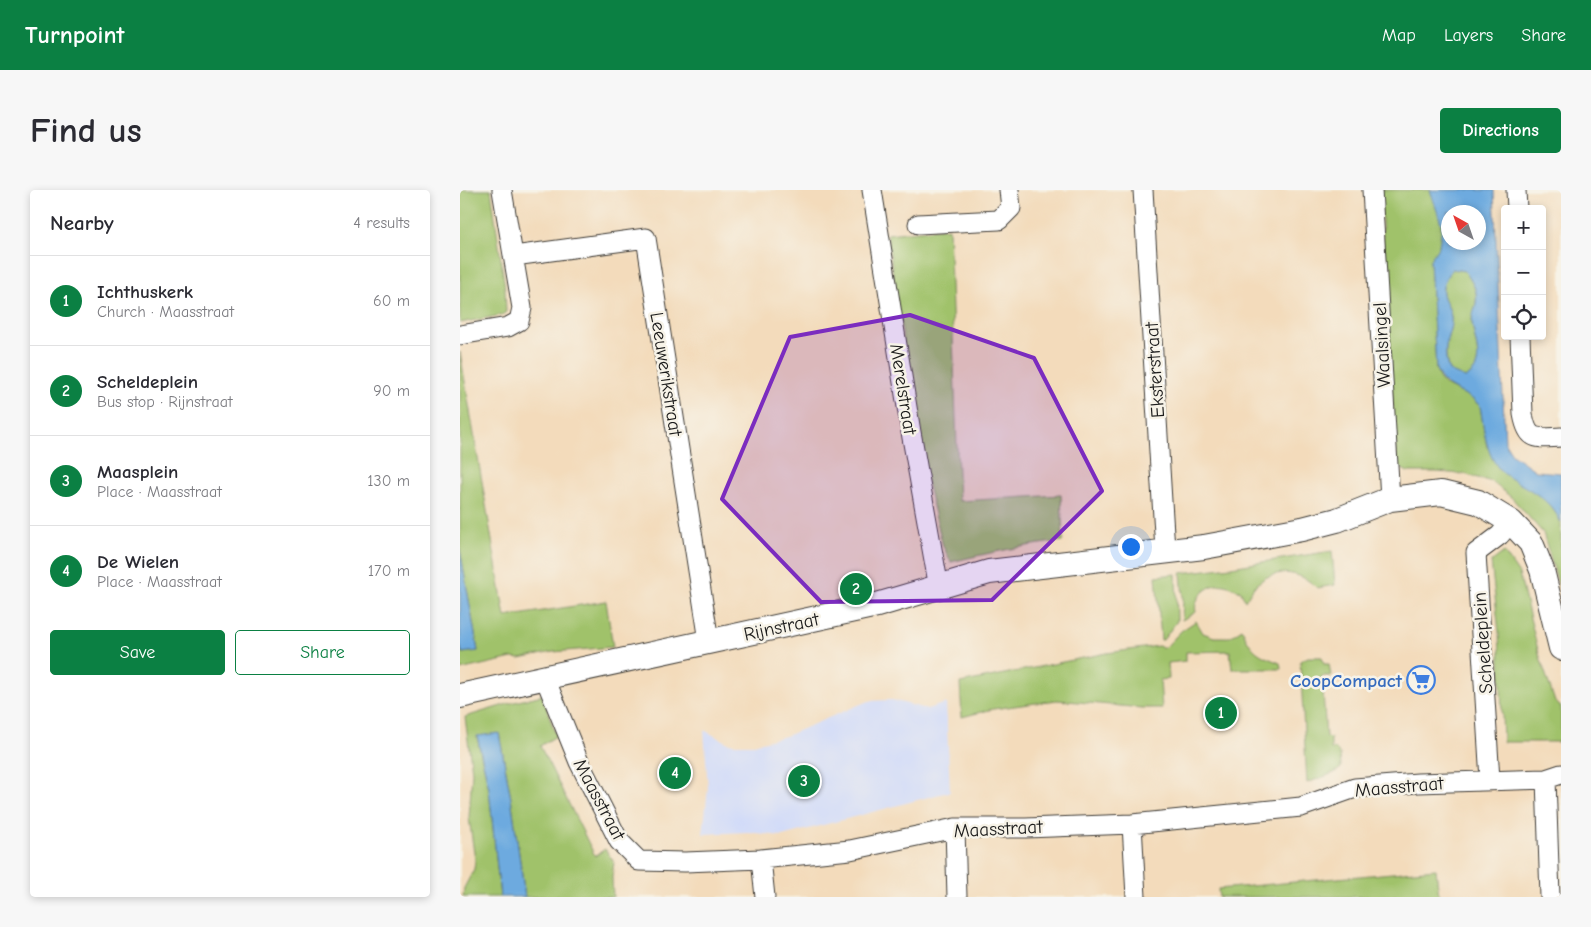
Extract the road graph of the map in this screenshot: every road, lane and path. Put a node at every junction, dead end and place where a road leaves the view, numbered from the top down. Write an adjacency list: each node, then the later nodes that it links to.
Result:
1 (502, 190): 9 (street)
2 (872, 190): 16 (street, Merelstraat)
3 (1010, 190): 8 (street)
4 (1142, 190): 15 (street, Eksterstraat)
5 (1372, 190): 13 (street, Waalsingel)
6 (1516, 190): 7 (street)
7 (1517, 205)
8 (918, 224)
9 (514, 256): 10 (street); 17 (street, Leeuwerikstraat)
10 (460, 335)
11 (1520, 340): 12 (street)
12 (1561, 437)
13 (1390, 499): 14 (street); 15 (street, Rijnstraat)
14 (1510, 522): 18 (street); 22 (street, Scheldeplein)
15 (1165, 550): 16 (street, Rijnstraat)
16 (938, 588): 17 (street, Rijnstraat)
17 (708, 641): 19 (street, Rijnstraat)
18 (1561, 648)
19 (545, 678): 20 (street, Rijnstraat); 25 (street, Maasstraat)
20 (460, 696)
21 (1554, 777): 22 (street, Maasstraat); 29 (street)
22 (1490, 780): 23 (street, Maasstraat)
23 (1132, 824): 24 (street, Maasstraat); 28 (street)
24 (955, 828): 25 (street, Maasstraat); 27 (street)
25 (761, 859): 26 (street)
26 (764, 897)
27 (957, 897)
28 (1136, 897)
29 (1550, 897)

